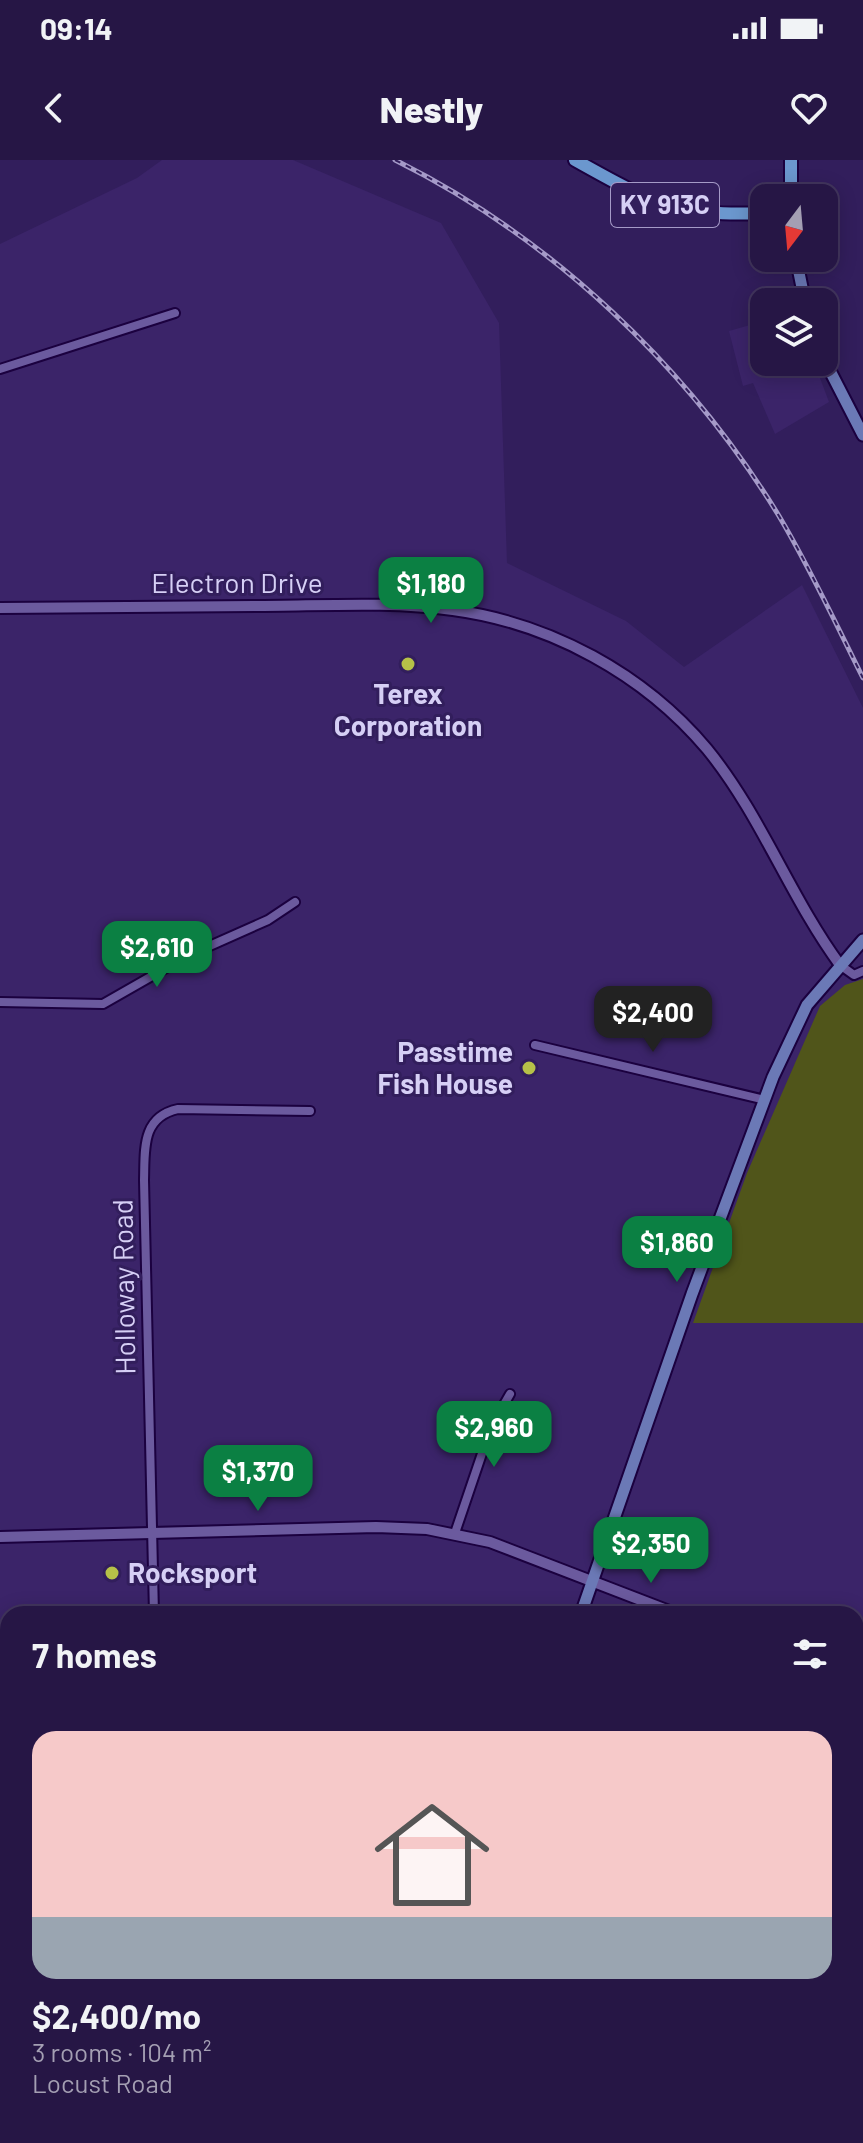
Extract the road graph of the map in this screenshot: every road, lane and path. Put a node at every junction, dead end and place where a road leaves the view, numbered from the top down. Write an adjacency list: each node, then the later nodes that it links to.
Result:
1 (575, 160): 4 (main road, KY 913C)
2 (791, 160): 3 (main road)
3 (791, 184)
4 (750, 214)
5 (175, 313): 6 (street)
6 (0, 369)
7 (833, 376): 8 (main road)
8 (863, 435)
9 (0, 608): 12 (street, Electron Drive)
10 (295, 902): 14 (street)
11 (863, 940): 12 (main road)
12 (840, 965): 13 (street); 16 (main road)
13 (863, 971)
14 (0, 1002)
15 (535, 1045): 16 (street)
16 (765, 1100): 22 (main road)
17 (310, 1111): 19 (street, Holloway Road)
18 (510, 1394): 20 (street)
19 (151, 1533): 20 (street); 21 (street); 23 (street, Holloway Road)
20 (455, 1533): 22 (street)
21 (0, 1537)
22 (595, 1581): 24 (main road); 25 (street)
23 (154, 1606)
24 (584, 1606)
25 (657, 1606)

